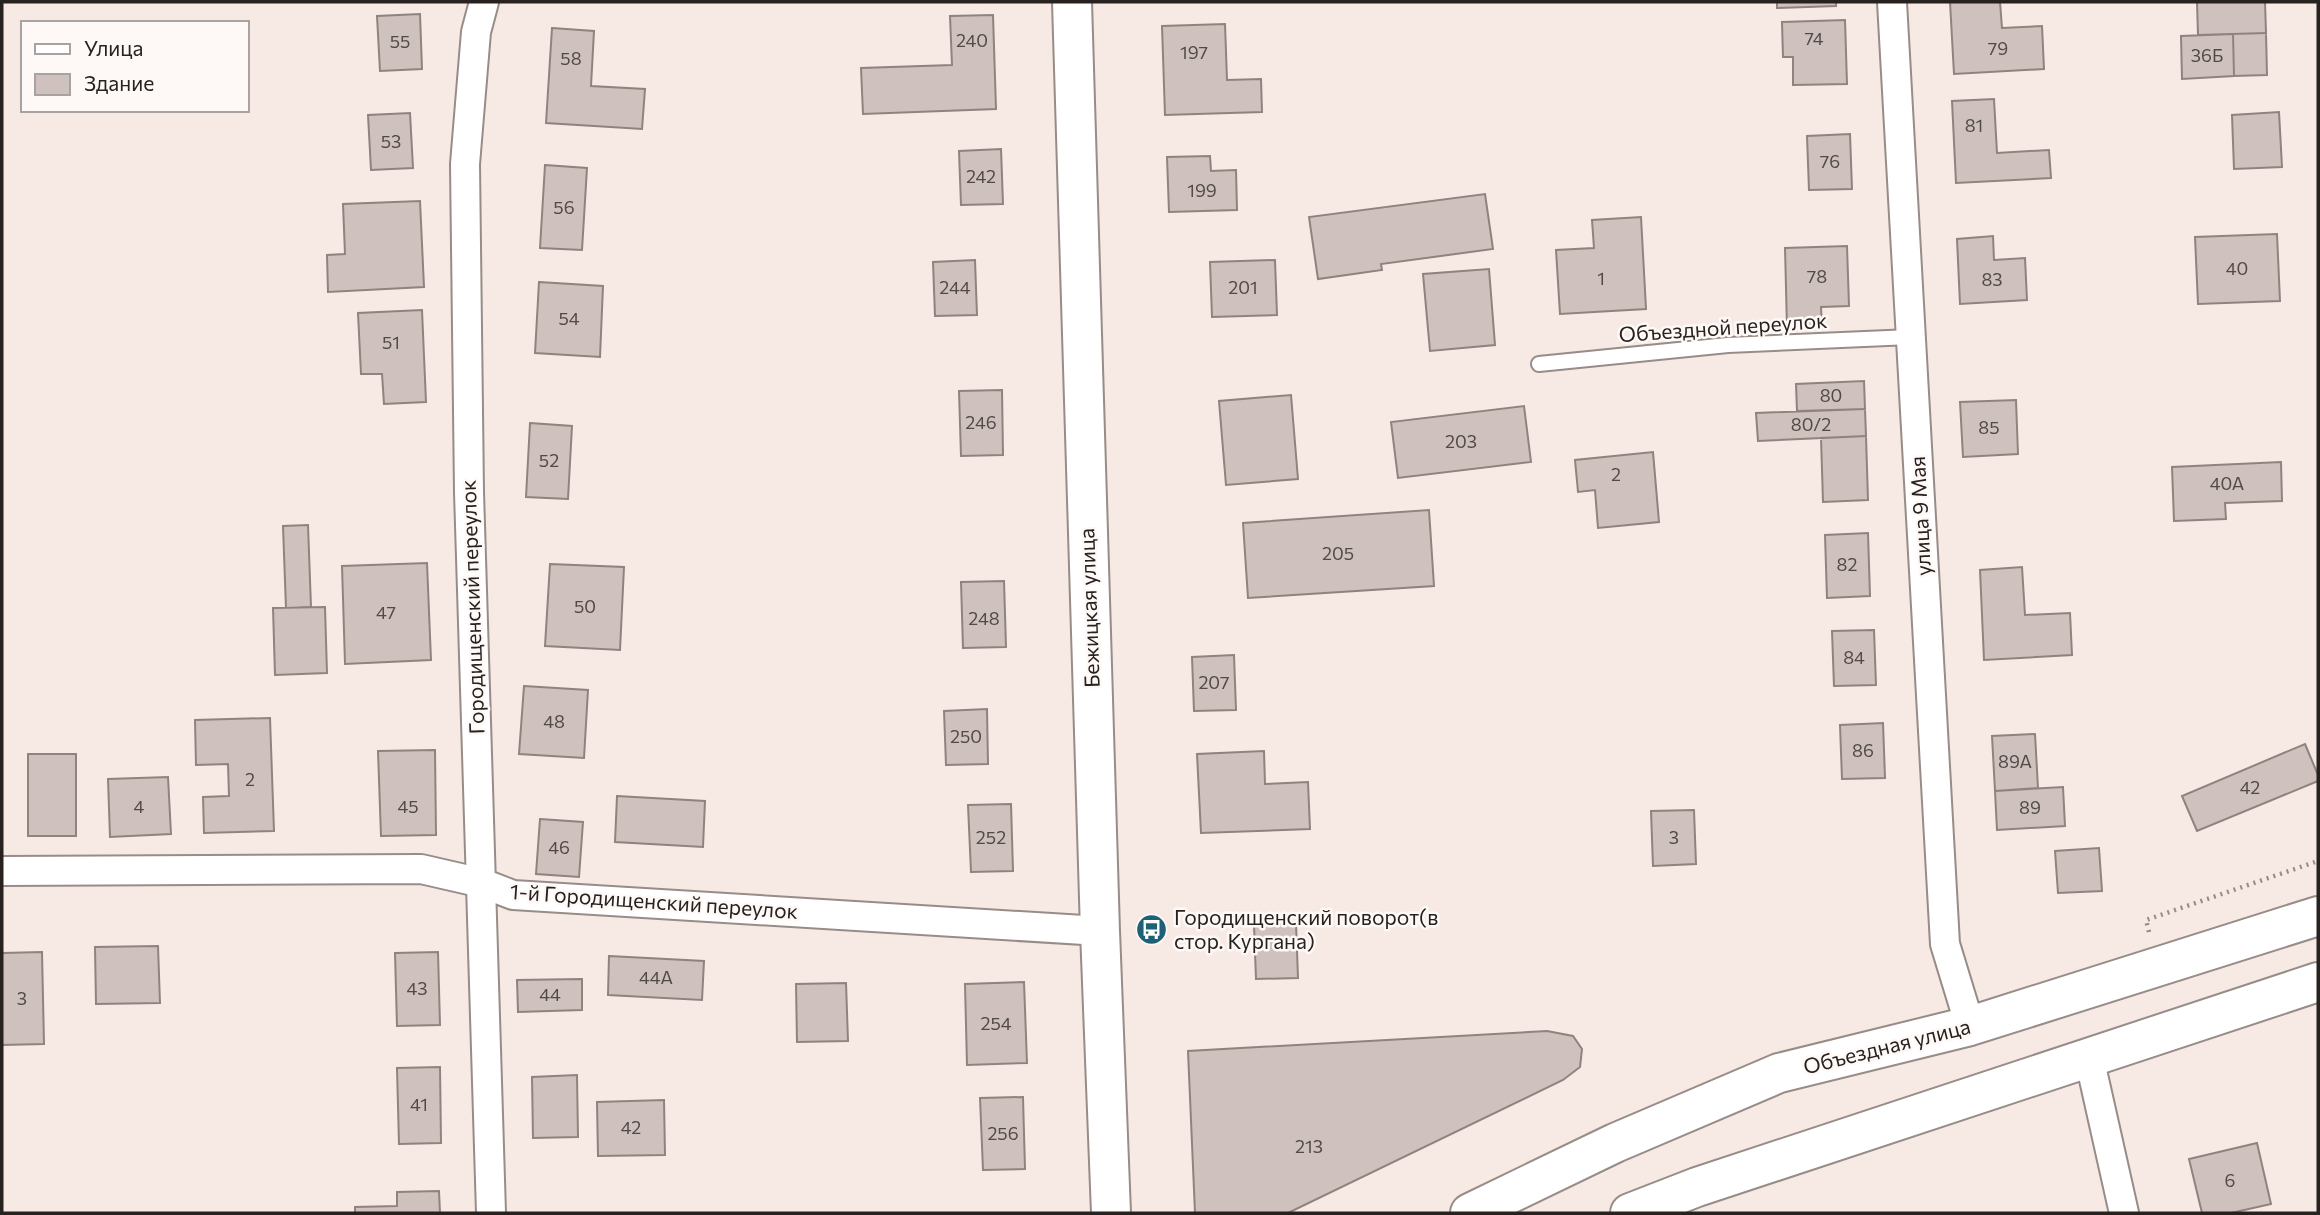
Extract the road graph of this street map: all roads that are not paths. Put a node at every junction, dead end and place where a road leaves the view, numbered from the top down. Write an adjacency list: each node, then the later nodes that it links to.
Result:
1 (484, 2): 7 (street, Городищенский переулок)
2 (1072, 2): 9 (main road, Бежицкая улица)
3 (1892, 2): 4 (street, улица 9 Мая)
4 (1911, 337): 5 (lane, Объездной переулок); 11 (street, улица 9 Мая)
5 (1539, 364)
6 (2, 871): 7 (street, 1-й Городищенский переулок)
7 (482, 883): 9 (street, 1-й Городищенский переулок); 13 (street, Городищенский переулок)
8 (2318, 916): 11 (main road, Объездная улица)
9 (1100, 931): 14 (main road, Бежицкая улица)
10 (2318, 982): 12 (main road)
11 (1970, 1026): 15 (main road, Объездная улица)
12 (2089, 1057): 16 (main road); 17 (street)
13 (491, 1213)
14 (1111, 1213)
15 (1470, 1213)
16 (1630, 1213)
17 (2123, 1213)

